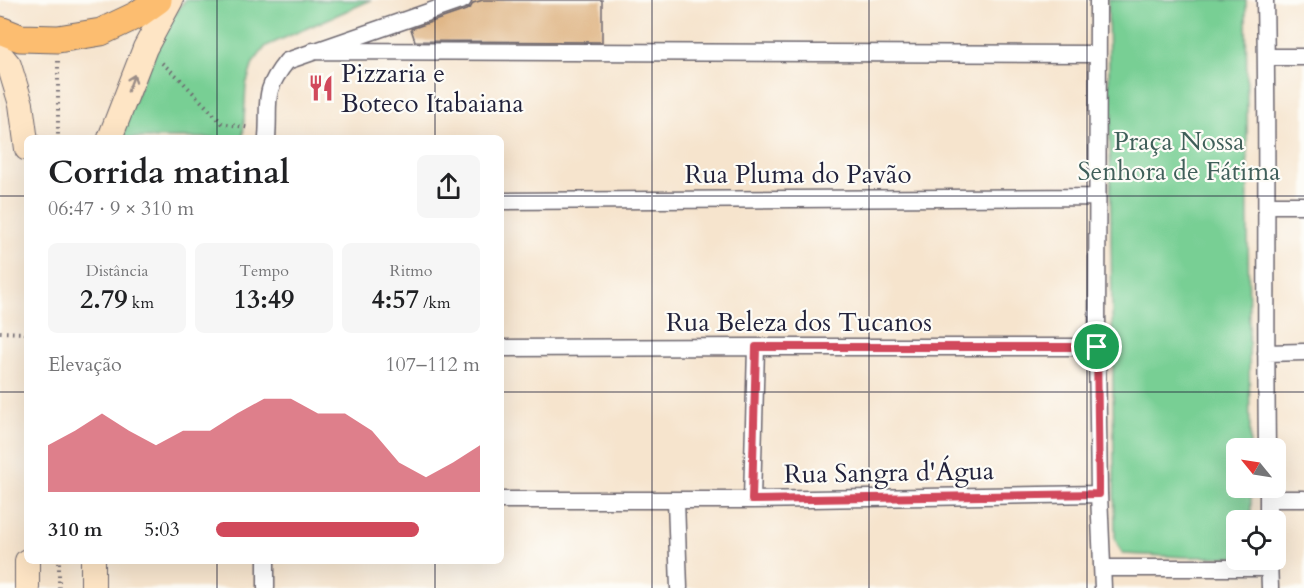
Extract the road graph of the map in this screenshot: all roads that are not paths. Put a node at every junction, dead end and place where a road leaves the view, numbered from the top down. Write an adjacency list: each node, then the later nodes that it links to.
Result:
1 (158, 0): 6 (main road)
2 (171, 0): 14 (main road, one-way to 2)
3 (463, 0): 7 (street)
4 (1098, 0): 9 (street)
5 (1265, 0): 10 (street)
6 (0, 30)
7 (313, 51): 9 (street); 12 (street)
8 (0, 54): 13 (main road)
9 (1097, 54): 15 (street)
10 (1266, 57): 11 (street); 18 (street)
11 (1304, 57)
12 (268, 134)
13 (25, 135)
14 (111, 135)
15 (1096, 197): 16 (street, Rua Pluma do Pavão); 20 (street)
16 (504, 201)
17 (1304, 204): 18 (street)
18 (1267, 205): 23 (street)
19 (756, 347): 20 (street, Rua Beleza dos Tucanos); 21 (street, Rua Beleza dos Tucanos); 29 (street)
20 (1097, 347): 25 (street)
21 (504, 348)
22 (1304, 352): 23 (street)
23 (1266, 353): 24 (street)
24 (1267, 438)
25 (1099, 494): 29 (street, Rua Sangra d'Água); 35 (street)
26 (1286, 496): 27 (street)
27 (1304, 499)
28 (504, 500): 30 (street, Rua Sangra d'Água)
29 (752, 500): 30 (street, Rua Sangra d'Água)
30 (676, 501): 40 (street)
31 (27, 564): 37 (main road)
32 (93, 564): 38 (main road)
33 (266, 564): 39 (street)
34 (1226, 565): 35 (street)
35 (1103, 568): 41 (street)
36 (1269, 570): 42 (street)
37 (27, 588)
38 (93, 588)
39 (266, 588)
40 (679, 588)
41 (1103, 588)
42 (1270, 588)

